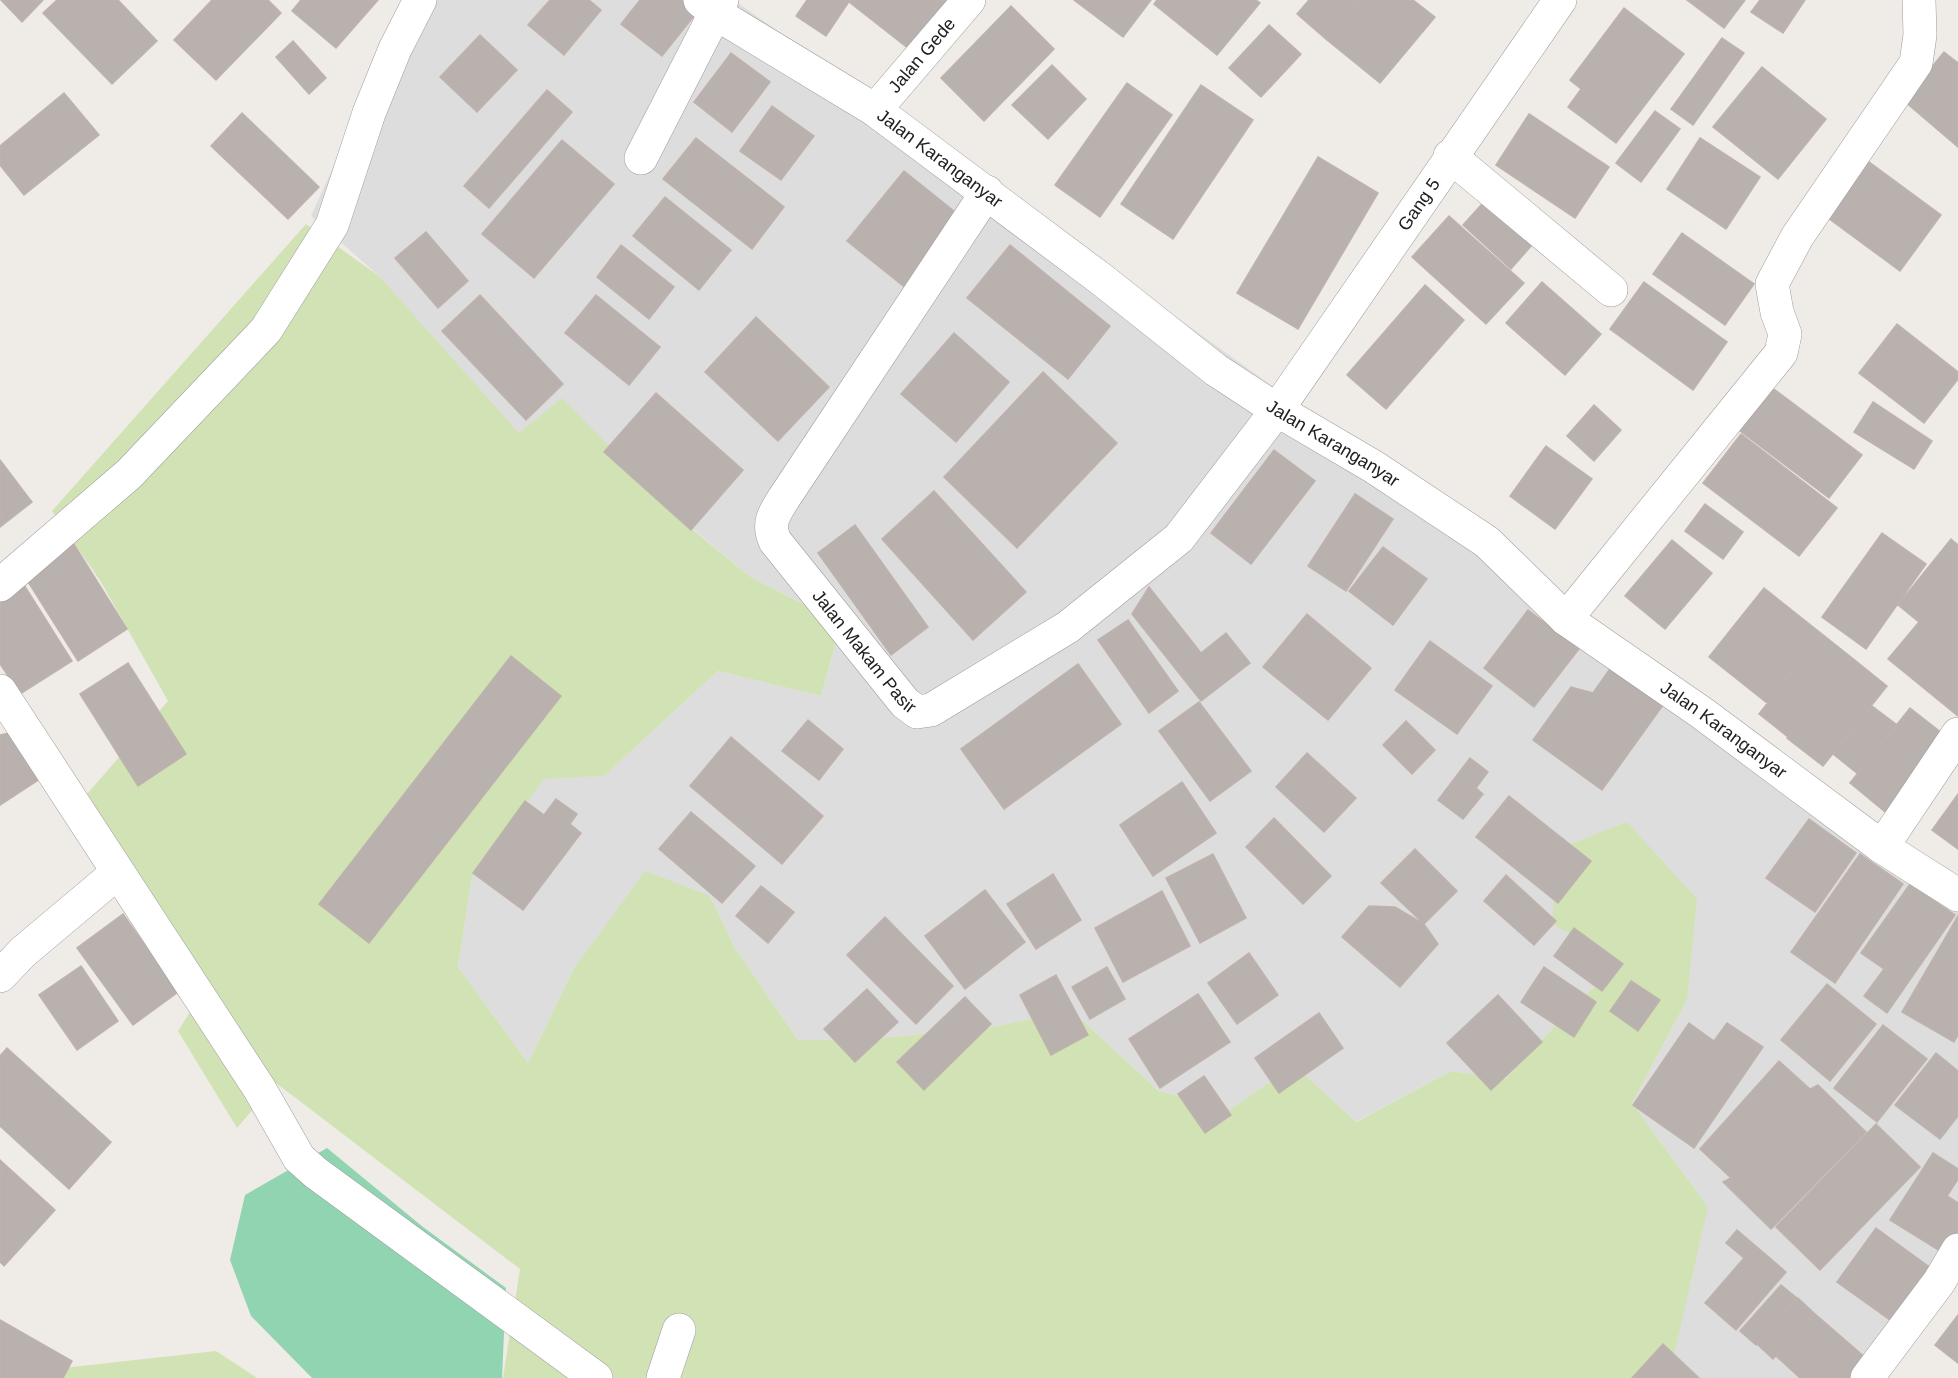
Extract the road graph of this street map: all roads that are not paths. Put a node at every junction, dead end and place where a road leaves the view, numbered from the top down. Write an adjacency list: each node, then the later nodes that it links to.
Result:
1 (420, 0): 12 (street)
2 (969, 0): 6 (street, Jalan Gede)
3 (1560, 0): 7 (street, Gang 5)
4 (1919, 0): 13 (street)
5 (712, 4): 6 (street, Jalan Karanganyar); 8 (street)
6 (875, 110): 9 (street, Jalan Karanganyar)
7 (1450, 156): 10 (street); 11 (street, Gang 5)
8 (640, 158)
9 (987, 192): 11 (street, Jalan Karanganyar); 11 (street, Jalan Makam Pasir)
10 (1611, 290)
11 (1277, 410): 13 (street, Jalan Karanganyar)
12 (0, 585)
13 (1566, 619): 16 (street, Jalan Karanganyar)
14 (0, 690): 17 (street)
15 (1958, 734): 16 (street)
16 (1882, 847): 18 (street, Jalan Karanganyar)
17 (117, 873): 19 (street); 22 (street)
18 (1958, 895)
19 (0, 976)
20 (1958, 1250): 24 (street)
21 (679, 1330): 23 (street)
22 (596, 1378)
23 (663, 1378)
24 (1868, 1378)

